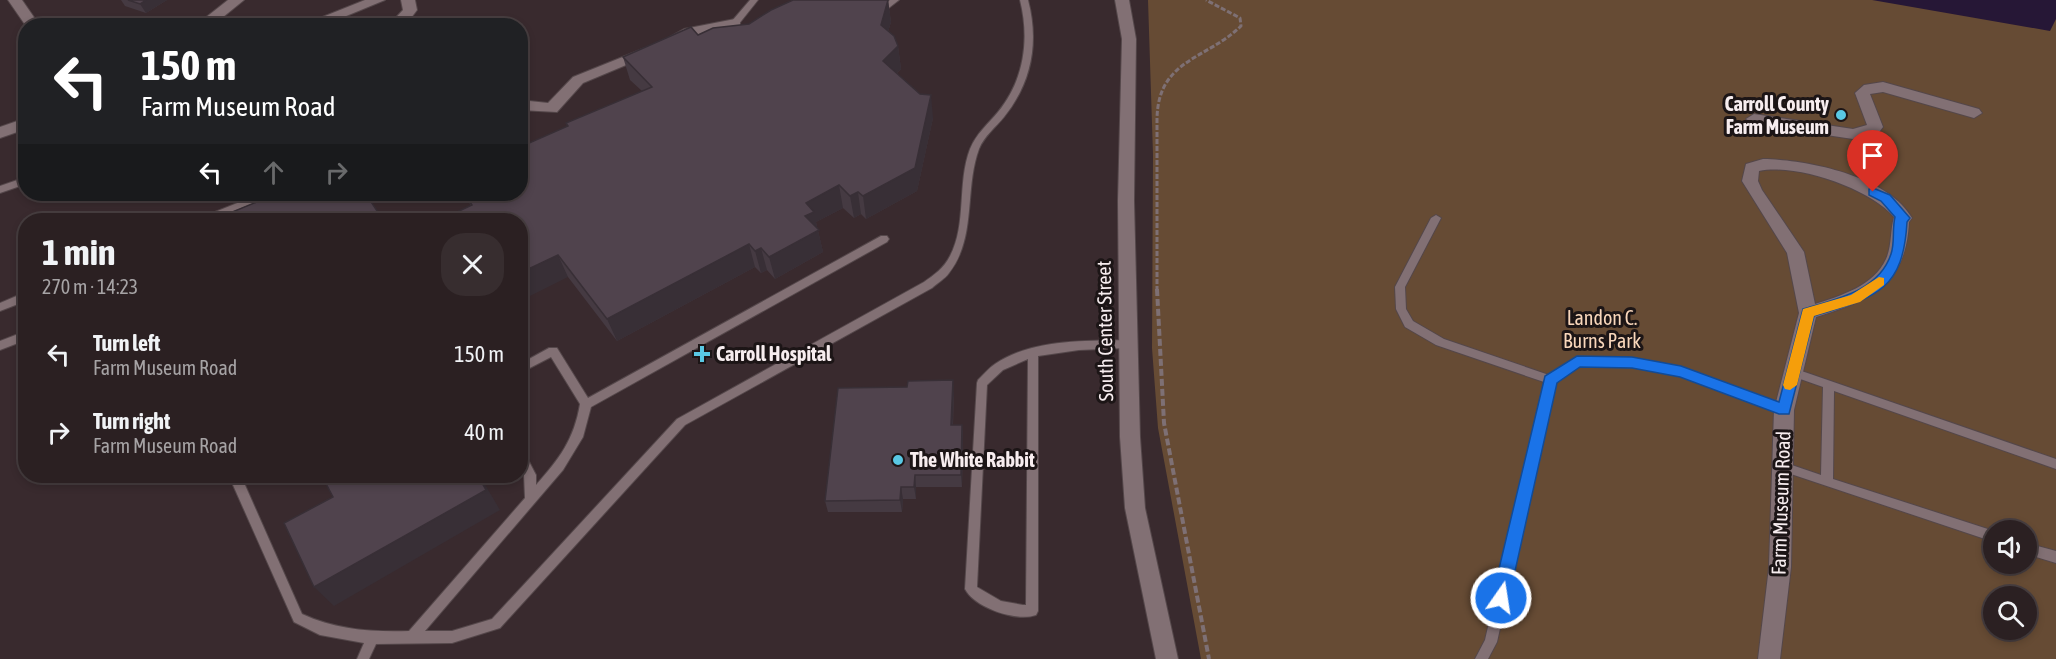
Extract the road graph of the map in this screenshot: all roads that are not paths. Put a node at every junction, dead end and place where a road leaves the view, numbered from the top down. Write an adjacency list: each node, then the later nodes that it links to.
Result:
1 (15, 0): 9 (street)
2 (237, 0): 10 (street)
3 (378, 0): 11 (street)
4 (408, 0): 12 (street)
5 (754, 0): 14 (lane)
6 (895, 0): 13 (lane)
7 (1024, 0): 48 (lane)
8 (1122, 0): 30 (street, South Center Street)
9 (27, 18)
10 (213, 18)
11 (329, 18)
12 (406, 18)
13 (863, 18)
14 (735, 23): 15 (street)
15 (528, 106)
16 (1974, 112): 17 (street)
17 (1754, 119)
18 (18, 126): 19 (street)
19 (0, 133)
20 (18, 183): 21 (lane)
21 (0, 190)
22 (250, 201): 23 (lane)
23 (220, 213)
24 (1436, 218): 35 (lane)
25 (884, 239): 37 (lane)
26 (18, 299): 27 (lane)
27 (0, 307)
28 (1808, 313): 28 (street, Farm Museum Road); 34 (street, Farm Museum Road)
29 (18, 338): 31 (lane)
30 (1127, 344): 32 (lane); 51 (street, South Center Street)
31 (0, 346)
32 (1034, 354): 32 (lane)
33 (528, 365): 37 (lane)
34 (1793, 372): 36 (lane); 38 (street, Farm Museum Road)
35 (1550, 380): 38 (lane); 52 (lane)
36 (1829, 385): 39 (lane); 42 (lane)
37 (586, 404): 44 (lane)
38 (1784, 410): 40 (street, Farm Museum Road)
39 (2056, 464)
40 (1783, 467): 42 (lane); 53 (street, Farm Museum Road)
41 (528, 472): 44 (lane)
42 (1827, 482): 45 (lane)
43 (238, 483): 49 (lane)
44 (531, 500): 48 (lane)
45 (1983, 533)
46 (2037, 551): 47 (lane)
47 (2056, 557)
48 (413, 636): 49 (lane)
49 (372, 638): 50 (lane)
50 (363, 659)
51 (1167, 659)
52 (1481, 659)
53 (1769, 659)

